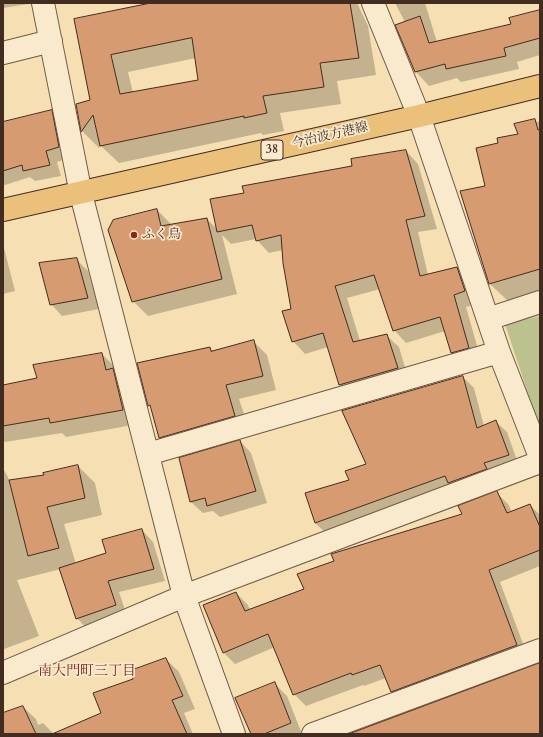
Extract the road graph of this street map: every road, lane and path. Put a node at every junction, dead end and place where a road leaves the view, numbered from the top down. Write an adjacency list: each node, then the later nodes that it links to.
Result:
1 (43, 3): 3 (street)
2 (372, 3): 6 (street)
3 (51, 41): 4 (street); 7 (street)
4 (3, 53)
5 (540, 86): 6 (main road, 今治波方港線 / 38)
6 (419, 116): 7 (main road, 今治波方港線 / 38); 10 (street)
7 (81, 194): 8 (main road, 今治波方港線 / 38); 12 (street)
8 (3, 210)
9 (540, 302): 10 (street)
10 (488, 319): 11 (street)
11 (499, 352): 12 (street); 13 (street)
12 (148, 454): 15 (street)
13 (540, 456)
14 (540, 462): 15 (street)
15 (184, 596): 17 (street); 18 (street)
16 (540, 650): 19 (street)
17 (3, 673)
18 (234, 734)
19 (313, 734)

